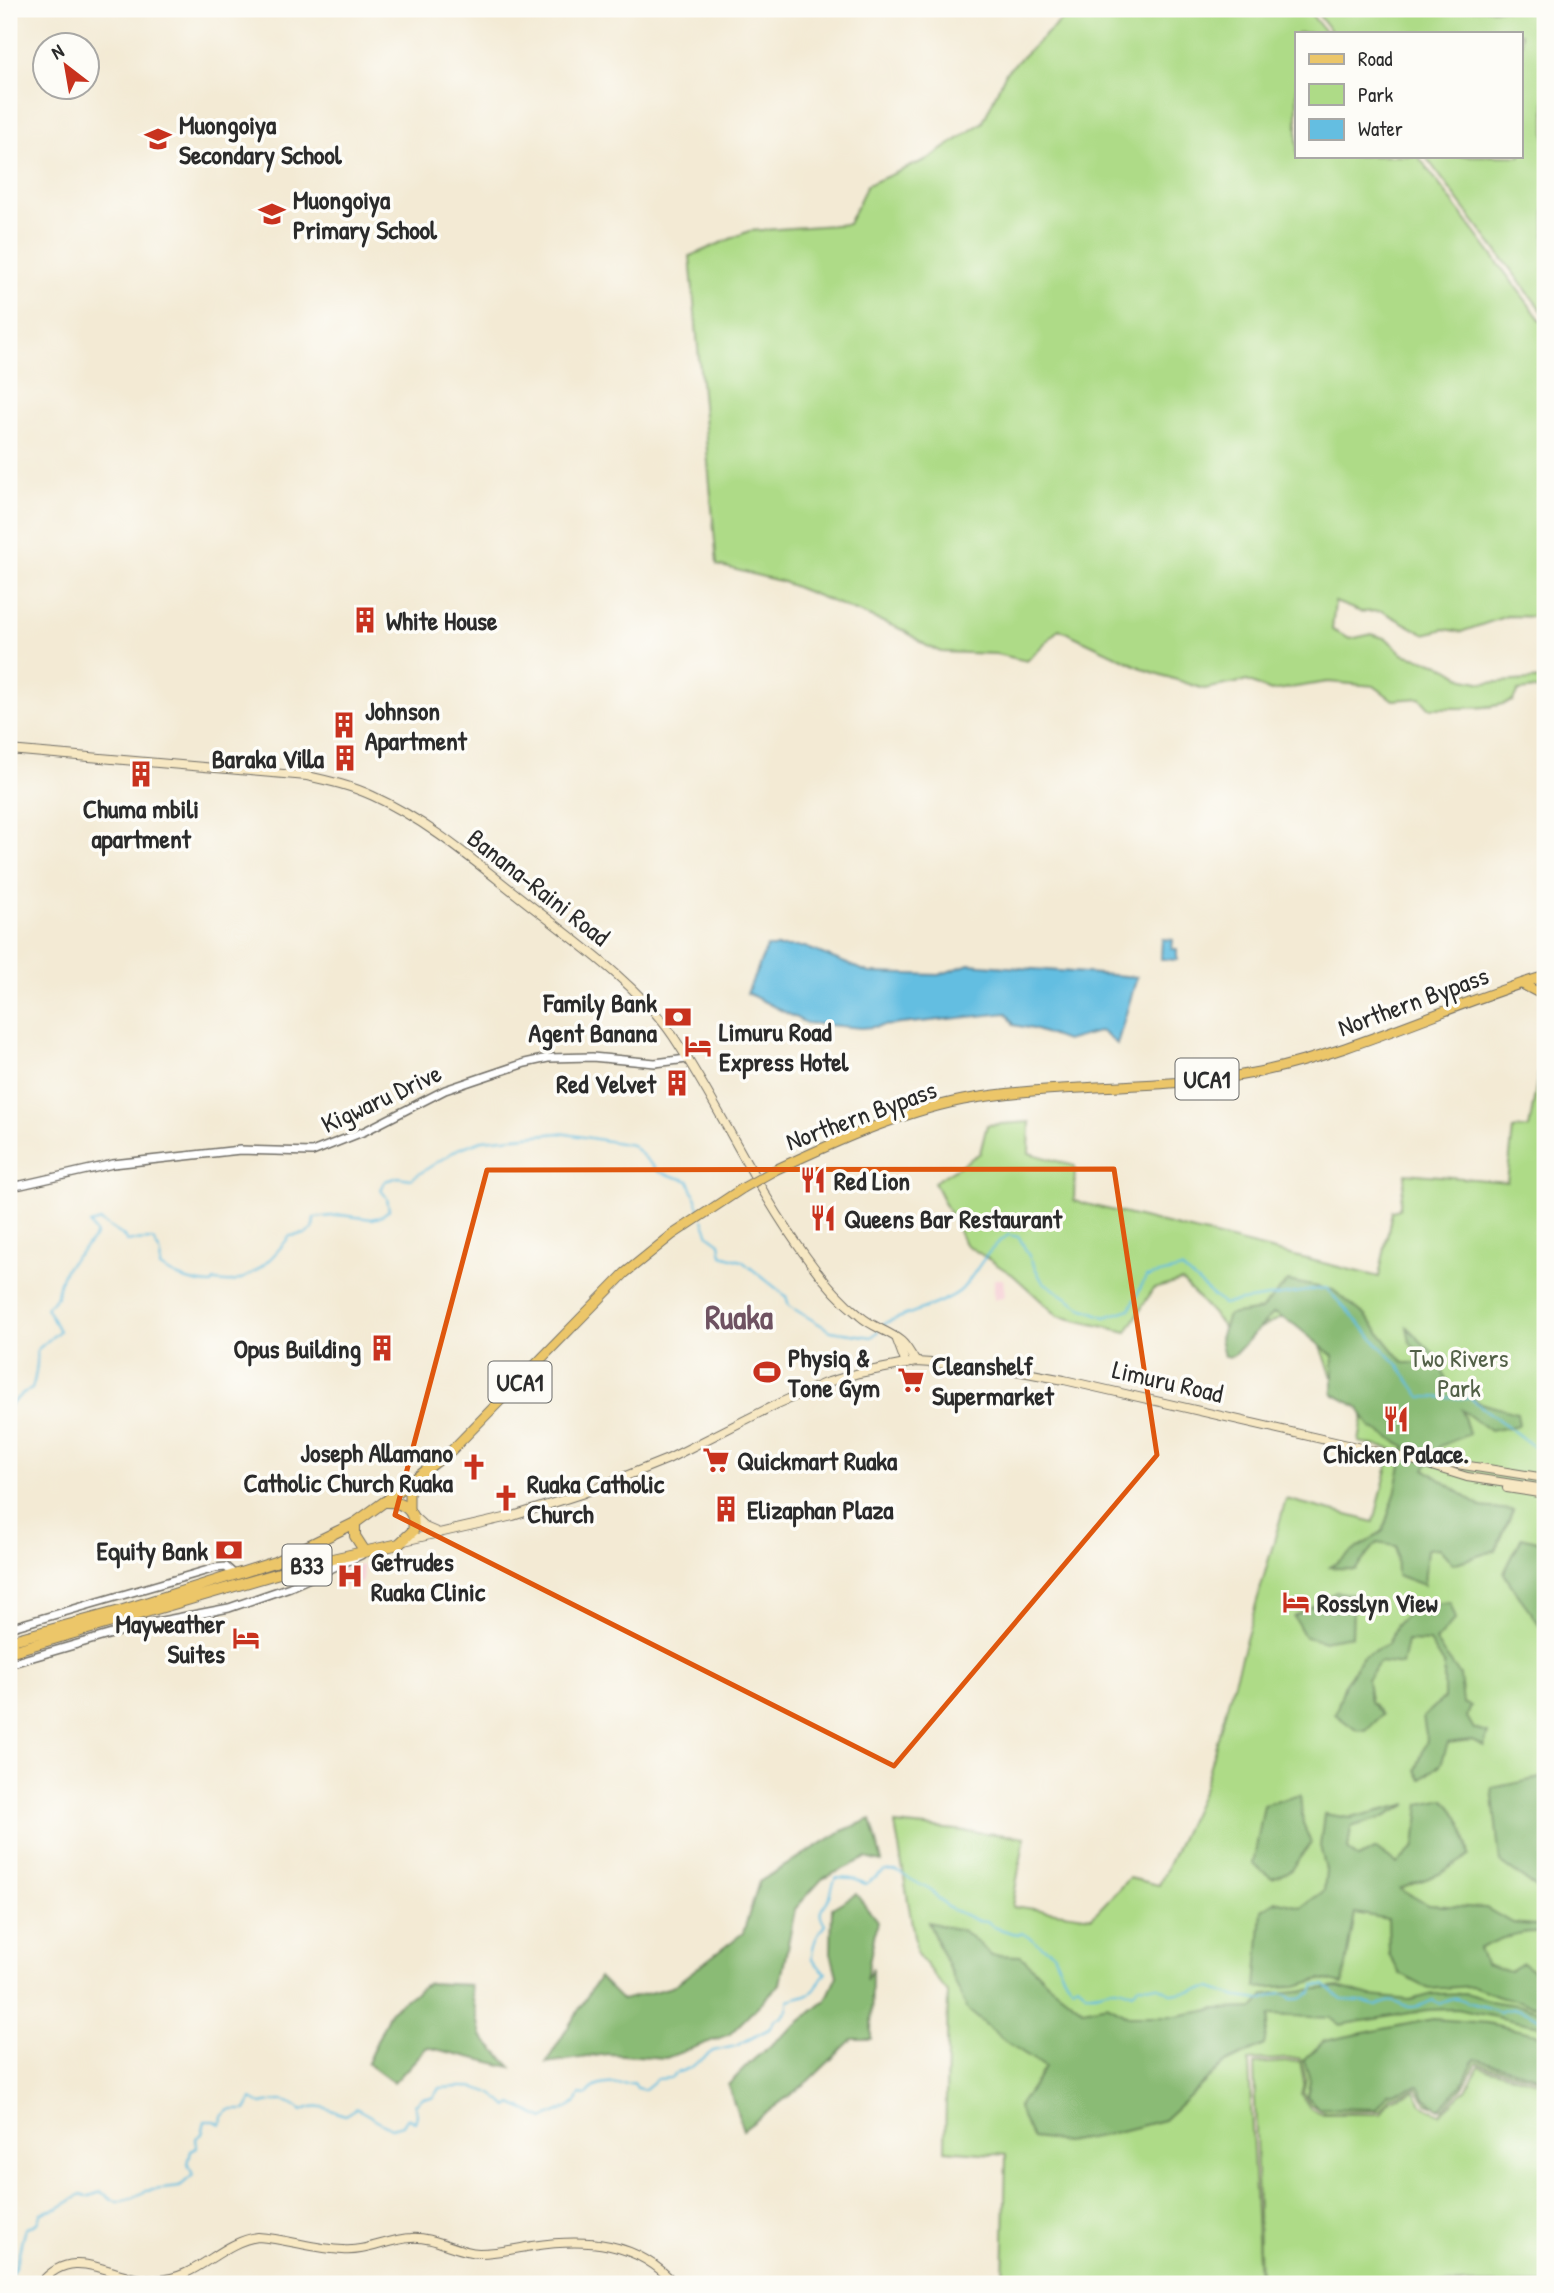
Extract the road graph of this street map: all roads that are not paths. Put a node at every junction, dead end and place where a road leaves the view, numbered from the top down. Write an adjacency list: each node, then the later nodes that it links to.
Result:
1 (9, 750): 5 (main road, Banana-Raini Road)
2 (1545, 976): 3 (main road, Northern Bypass / UCA1)
3 (1521, 984): 4 (main road); 14 (main road, Northern Bypass / UCA1, bridge)
4 (1545, 996)
5 (687, 1059): 6 (street, Kigwaru Drive); 7 (main road, Banana-Raini Road)
6 (9, 1186)
7 (897, 1338): 8 (main road); 9 (main road)
8 (900, 1348): 10 (main road); 11 (main road)
9 (916, 1362): 10 (main road, Limuru Road); 12 (main road, Limuru Road)
10 (906, 1364): 11 (main road, Limuru Road)
11 (886, 1368): 21 (main road, Limuru Road)
12 (1410, 1459): 13 (main road, Limuru Road); 15 (main road, Limuru Road); 16 (main road, Limuru Road)
13 (1467, 1476): 16 (main road, Limuru Road); 17 (main road, Limuru Road)
14 (418, 1478): 18 (main road, Northern Bypass / UCA1); 19 (main road)
15 (1545, 1478)
16 (1545, 1486)
17 (1545, 1494)
18 (384, 1502): 19 (highway); 20 (highway, Northern Bypass)
19 (411, 1513): 21 (main road); 22 (highway)
20 (355, 1523): 23 (highway); 24 (highway, Northern Bypass / B33)
21 (441, 1533): 22 (main road, Limuru Road)
22 (404, 1541): 23 (highway)
23 (368, 1550): 27 (highway, B33); 28 (street)
24 (235, 1575): 25 (street); 26 (highway, B33)
25 (9, 1628)
26 (9, 1641)
27 (9, 1652)
28 (9, 1664)
29 (40, 2284): 30 (main road)
30 (675, 2284)

